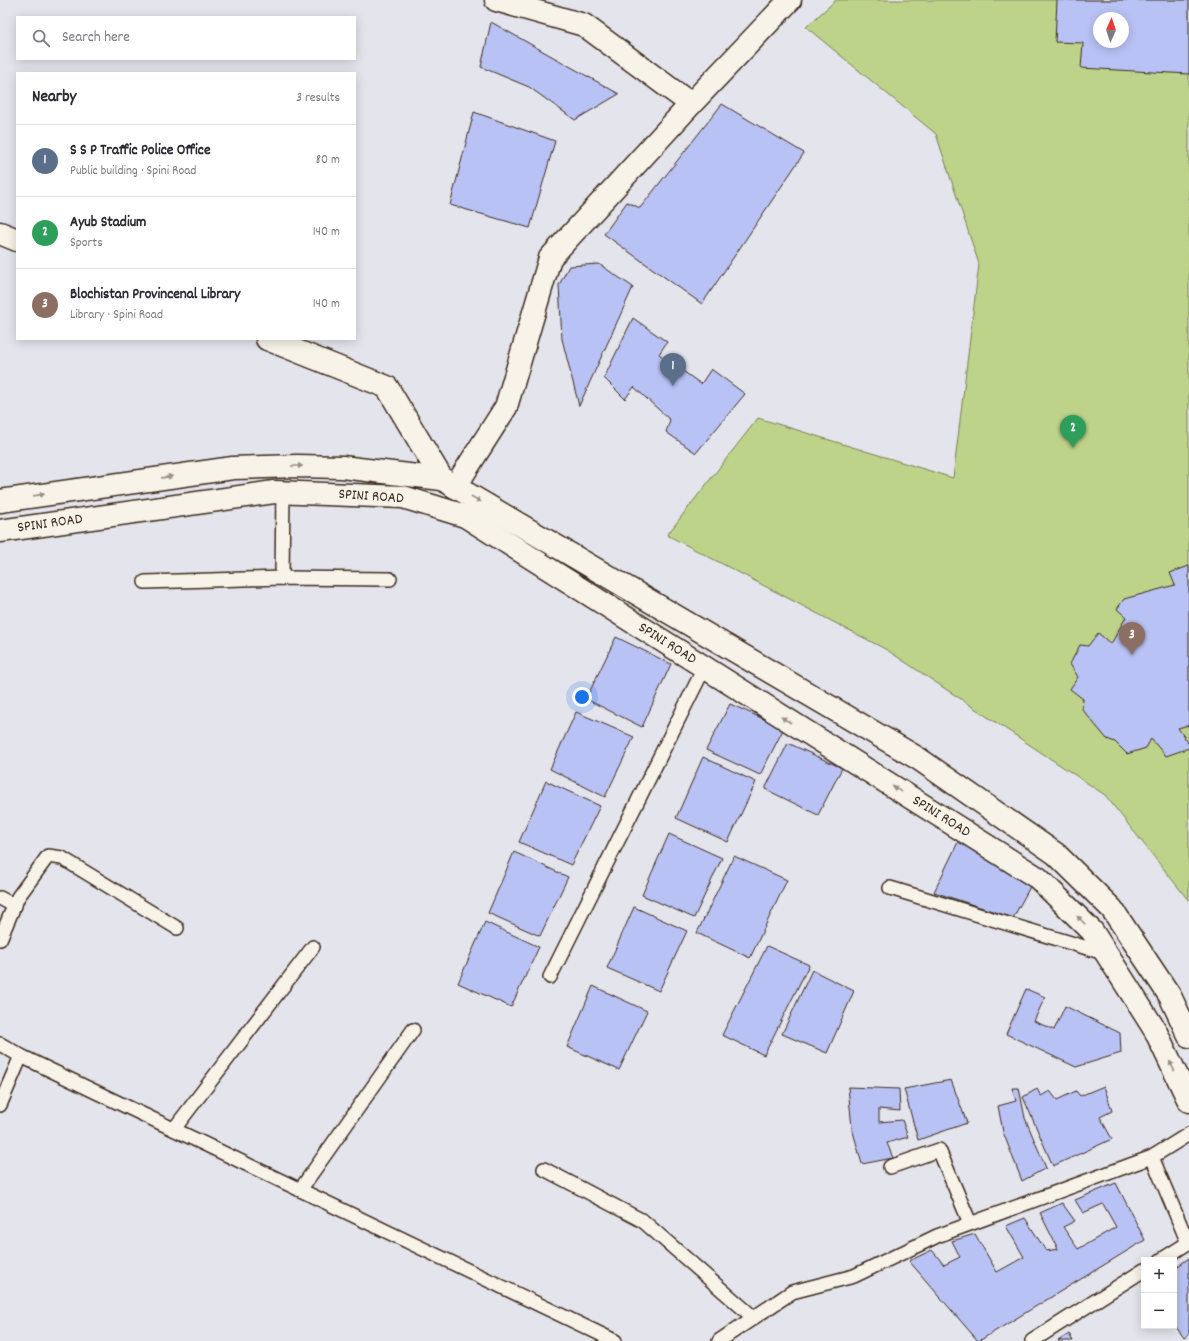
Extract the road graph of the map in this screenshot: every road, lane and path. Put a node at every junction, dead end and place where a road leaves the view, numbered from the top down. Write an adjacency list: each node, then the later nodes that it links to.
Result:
1 (496, 0): 3 (main road)
2 (790, 0): 3 (main road)
3 (691, 104): 7 (main road)
4 (0, 233): 5 (main road)
5 (16, 240)
6 (270, 340): 7 (main road)
7 (448, 483): 9 (main road, SPINI ROAD, one-way to 7); 24 (main road, SPINI ROAD, one-way to 24)
8 (283, 492): 10 (main road, SPINI ROAD); 11 (lane); 14 (main road, SPINI ROAD)
9 (0, 500)
10 (0, 531)
11 (282, 578): 12 (lane); 13 (lane)
12 (390, 579)
13 (145, 582)
14 (704, 668): 21 (main road, SPINI ROAD, one-way to 14); 22 (lane)
15 (890, 888): 21 (lane)
16 (0, 898): 17 (lane)
17 (15, 906): 18 (lane); 19 (lane)
18 (177, 928)
19 (0, 939)
20 (313, 946): 29 (lane)
21 (1107, 954): 27 (main road, SPINI ROAD, one-way to 21)
22 (550, 977)
23 (414, 1030): 34 (lane)
24 (1189, 1036)
25 (0, 1044): 26 (lane)
26 (21, 1056): 28 (lane); 29 (lane)
27 (1189, 1101)
28 (0, 1105)
29 (174, 1129): 34 (lane)
30 (1189, 1134): 31 (lane)
31 (1152, 1157): 35 (lane); 36 (lane)
32 (890, 1167): 35 (lane)
33 (544, 1169): 38 (lane)
34 (300, 1190): 39 (lane)
35 (970, 1224): 38 (lane)
36 (1166, 1257)
37 (1141, 1272): 41 (lane)
38 (753, 1317): 40 (lane)
39 (615, 1341)
40 (719, 1341)
41 (1032, 1341)

